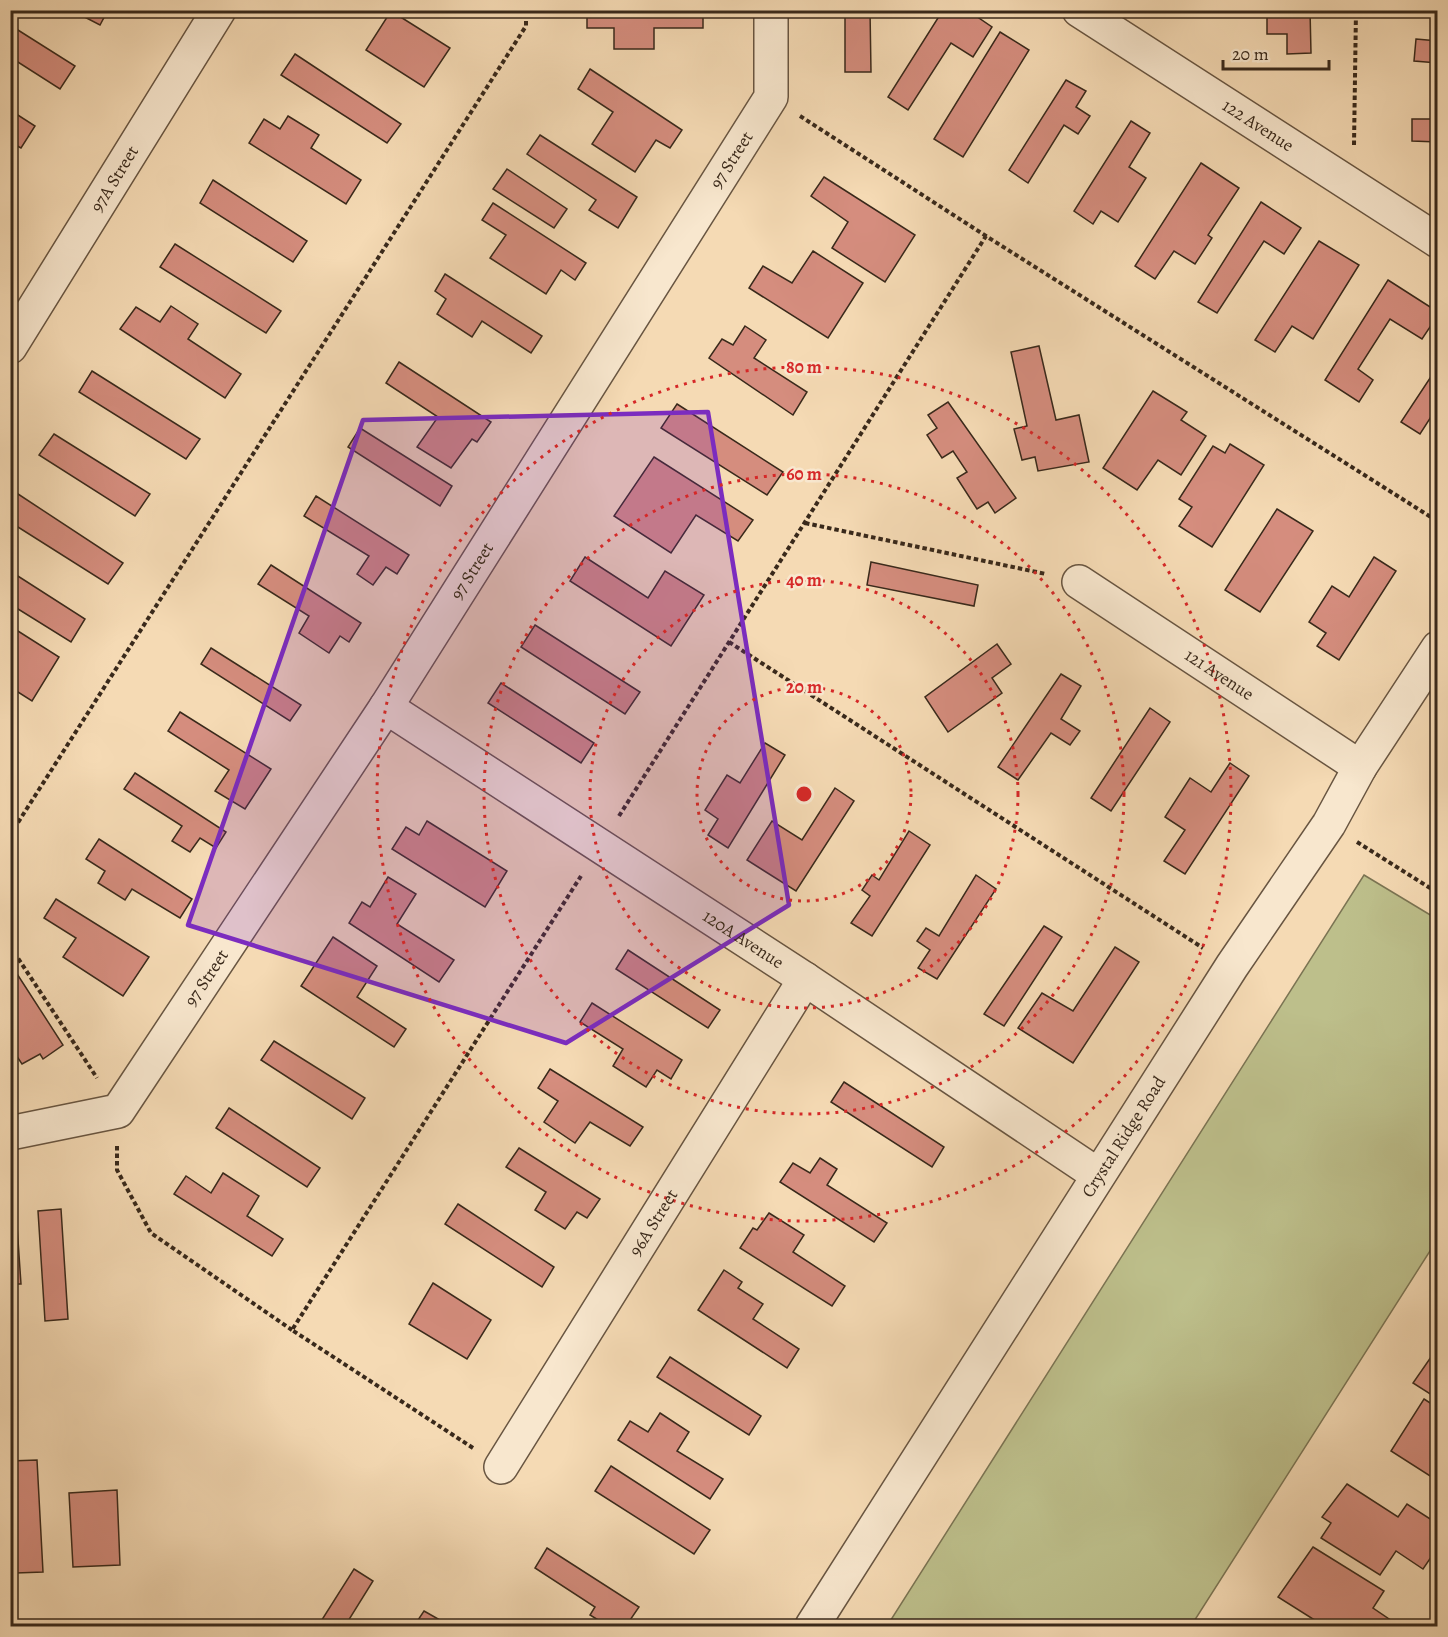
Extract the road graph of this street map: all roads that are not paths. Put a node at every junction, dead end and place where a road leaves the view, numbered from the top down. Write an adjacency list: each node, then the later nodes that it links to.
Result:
1 (219, 10): 5 (street, 97A Street)
2 (771, 10): 8 (street, 97 Street)
3 (1079, 10): 4 (street, 122 Avenue)
4 (1437, 242)
5 (10, 347)
6 (1079, 582): 9 (street, 121 Avenue)
7 (1437, 648): 9 (street, Crystal Ridge Road)
8 (386, 707): 10 (street, 120A Avenue); 11 (street, 97 Street)
9 (1360, 767): 12 (street, Crystal Ridge Road)
10 (805, 980): 12 (street, 120A Avenue); 13 (street, 96A Street)
11 (10, 1133)
12 (1098, 1175): 14 (street, Crystal Ridge Road)
13 (501, 1467)
14 (812, 1626)

